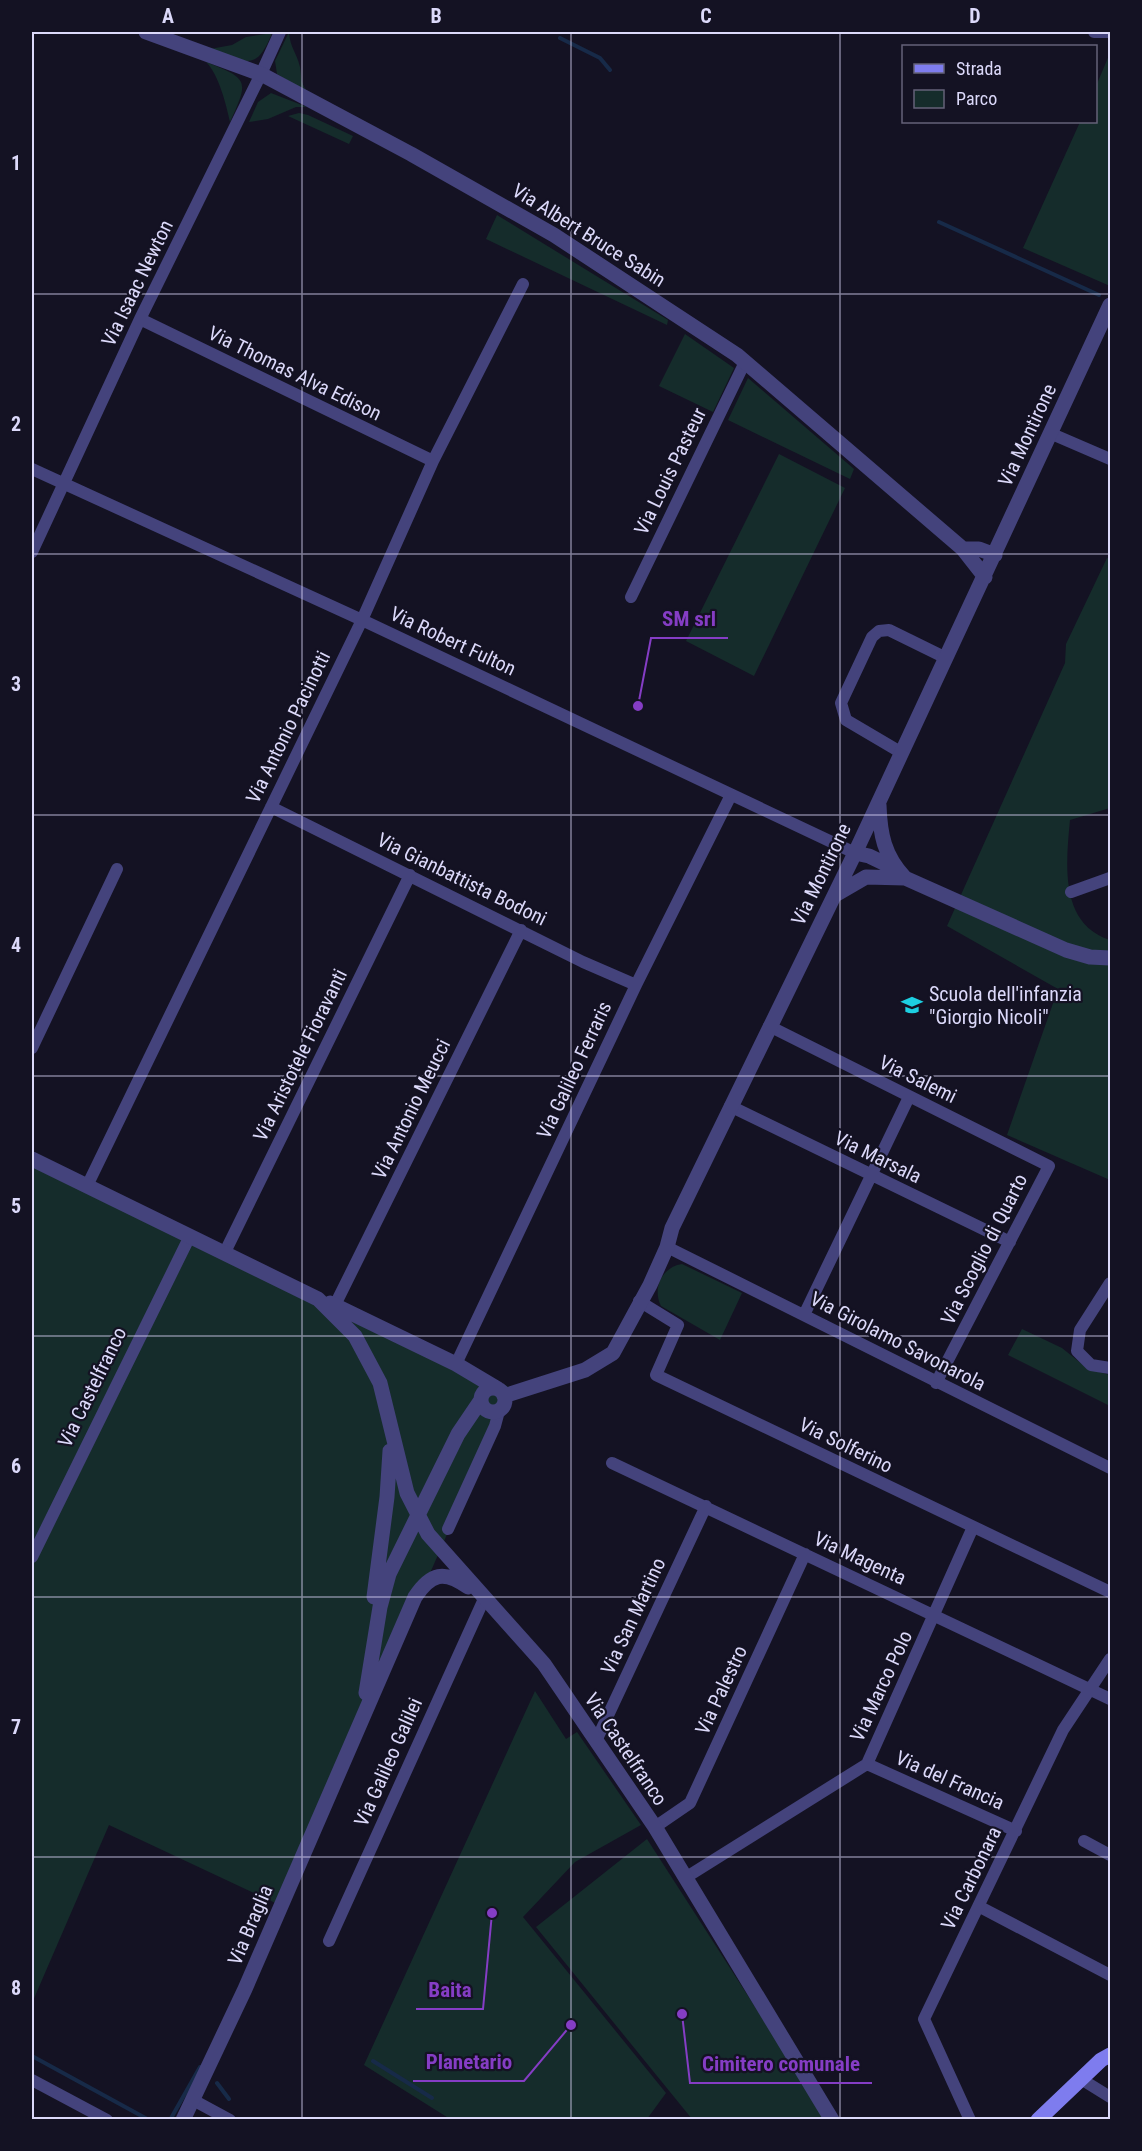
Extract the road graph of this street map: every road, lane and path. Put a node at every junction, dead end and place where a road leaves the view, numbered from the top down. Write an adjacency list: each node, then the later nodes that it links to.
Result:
1 (146, 32): 5 (street, Via Albert Bruce Sabin)
2 (280, 32): 5 (street, Via Isaac Newton)
3 (1094, 32): 4 (street)
4 (1109, 32)
5 (261, 74): 8 (street, Via Isaac Newton); 9 (street, Via Albert Bruce Sabin)
6 (523, 284): 12 (street, Via Antonio Pacinotti)
7 (1110, 304): 10 (street, Via Montirone)
8 (140, 319): 12 (street, Via Thomas Alva Edison); 14 (street, Via Isaac Newton)
9 (745, 362): 15 (street, Via Albert Bruce Sabin); 19 (street, Via Louis Pasteur)
10 (1052, 434): 11 (street); 17 (street, Via Montirone)
11 (1110, 459)
12 (433, 461): 20 (street, Via Antonio Pacinotti)
13 (32, 469): 14 (street, Via Robert Fulton)
14 (64, 484): 16 (street, Via Isaac Newton); 20 (street, Via Robert Fulton)
15 (963, 549): 17 (street); 18 (street, Via Albert Bruce Sabin)
16 (32, 552)
17 (995, 555): 18 (street, Via Montirone)
18 (985, 577): 21 (street, Via Montirone)
19 (631, 597)
20 (362, 620): 23 (street, Via Robert Fulton); 25 (street, Via Antonio Pacinotti)
21 (946, 658): 22 (street, Via Montirone); 22 (street)
22 (902, 753): 24 (street, Via Montirone)
23 (731, 795): 26 (street, Via Robert Fulton); 35 (street, Via Galileo Ferraris)
24 (879, 802): 26 (street, Via Montirone); 29 (street)
25 (271, 807): 28 (street, Via Gianbattista Bodoni); 43 (street, Via Antonio Pacinotti)
26 (855, 853): 29 (street); 32 (street, Via Montirone)
27 (117, 869): 37 (street)
28 (410, 875): 33 (street, Via Gianbattista Bodoni); 47 (street, Via Aristotele Fioravanti)
29 (898, 875): 32 (street); 34 (street)
30 (1110, 878): 31 (street)
31 (1071, 892)
32 (834, 896): 36 (street, Via Montirone)
33 (521, 930): 35 (street, Via Gianbattista Bodoni); 51 (street, Via Antonio Meucci)
34 (1110, 958)
35 (636, 985): 53 (street, Via Galileo Ferraris)
36 (769, 1026): 38 (street, Via Salemi); 39 (street, Via Montirone)
37 (32, 1048)
38 (909, 1097): 41 (street, Via Salemi); 42 (street)
39 (730, 1106): 42 (street, Via Marsala); 46 (street, Via Montirone)
40 (32, 1159): 43 (street, Via Castelfranco)
41 (1049, 1166): 45 (street, Via Scoglio di Quarto)
42 (869, 1175): 45 (street, Via Marsala); 52 (street)
43 (87, 1186): 44 (street, Via Castelfranco)
44 (190, 1236): 47 (street, Via Castelfranco); 65 (street, Via Castelfranco)
45 (1010, 1242): 55 (street, Via Scoglio di Quarto)
46 (667, 1247): 50 (street, Via Montirone); 52 (street, Via Girolamo Savonarola)
47 (225, 1252): 49 (street, Via Castelfranco)
48 (1110, 1283): 54 (street)
49 (318, 1299): 51 (street, Via Castelfranco); 57 (street, Via Castelfranco)
50 (639, 1301): 56 (street, Via Montirone); 62 (street, Via Solferino)
51 (335, 1305): 53 (street, Via Castelfranco)
52 (804, 1315): 55 (street, Via Girolamo Savonarola)
53 (456, 1365): 56 (street, Via Castelfranco)
54 (1110, 1368)
55 (936, 1383): 59 (street, Via Girolamo Savonarola)
56 (495, 1402): 61 (street, Via Montirone); 63 (street)
57 (388, 1410): 61 (street, Via Castelfranco); 73 (street, Via Castelfranco)
58 (612, 1463): 60 (street, Via Magenta)
59 (1110, 1468)
60 (706, 1506): 64 (street, Via Magenta); 72 (street, Via San Martino)
61 (416, 1514): 67 (street, Via Castelfranco); 73 (street, Via Braglia)
62 (973, 1527): 66 (street, Via Solferino); 68 (street, Via Marco Polo)
63 (448, 1529)
64 (805, 1554): 68 (street, Via Magenta); 75 (street, Via Palestro)
65 (32, 1557)
66 (1110, 1592)
67 (481, 1596): 72 (street, Via Castelfranco); 73 (street, Via Braglia); 81 (street, Via Galileo Galilei)
68 (935, 1614): 70 (street, Via Magenta); 74 (street, Via Marco Polo)
69 (1110, 1659): 70 (street, Via Carbonara)
70 (1090, 1689): 71 (street, Via Magenta); 76 (street, Via Carbonara)
71 (1110, 1700)
72 (596, 1742): 75 (street, Via Castelfranco)
73 (350, 1745): 87 (street, Via Braglia)
74 (867, 1764): 76 (street, Via del Francia); 79 (street, Via Marco Polo)
75 (655, 1827): 79 (street, Via Castelfranco)
76 (1016, 1831): 80 (street, Via Carbonara)
77 (1084, 1841): 78 (street)
78 (1110, 1855)
79 (686, 1878): 91 (street, Via Castelfranco)
80 (980, 1907): 82 (street); 92 (street, Via Carbonara)
81 (329, 1941)
82 (1110, 1975)
83 (1106, 2058): 84 (main road)
84 (1081, 2079): 86 (street); 93 (main road)
85 (32, 2080): 88 (street)
86 (1110, 2097)
87 (193, 2100): 89 (street, Via Braglia); 90 (street)
88 (107, 2120)
89 (183, 2120)
90 (230, 2120)
91 (832, 2120)
92 (970, 2120)
93 (1038, 2120)

